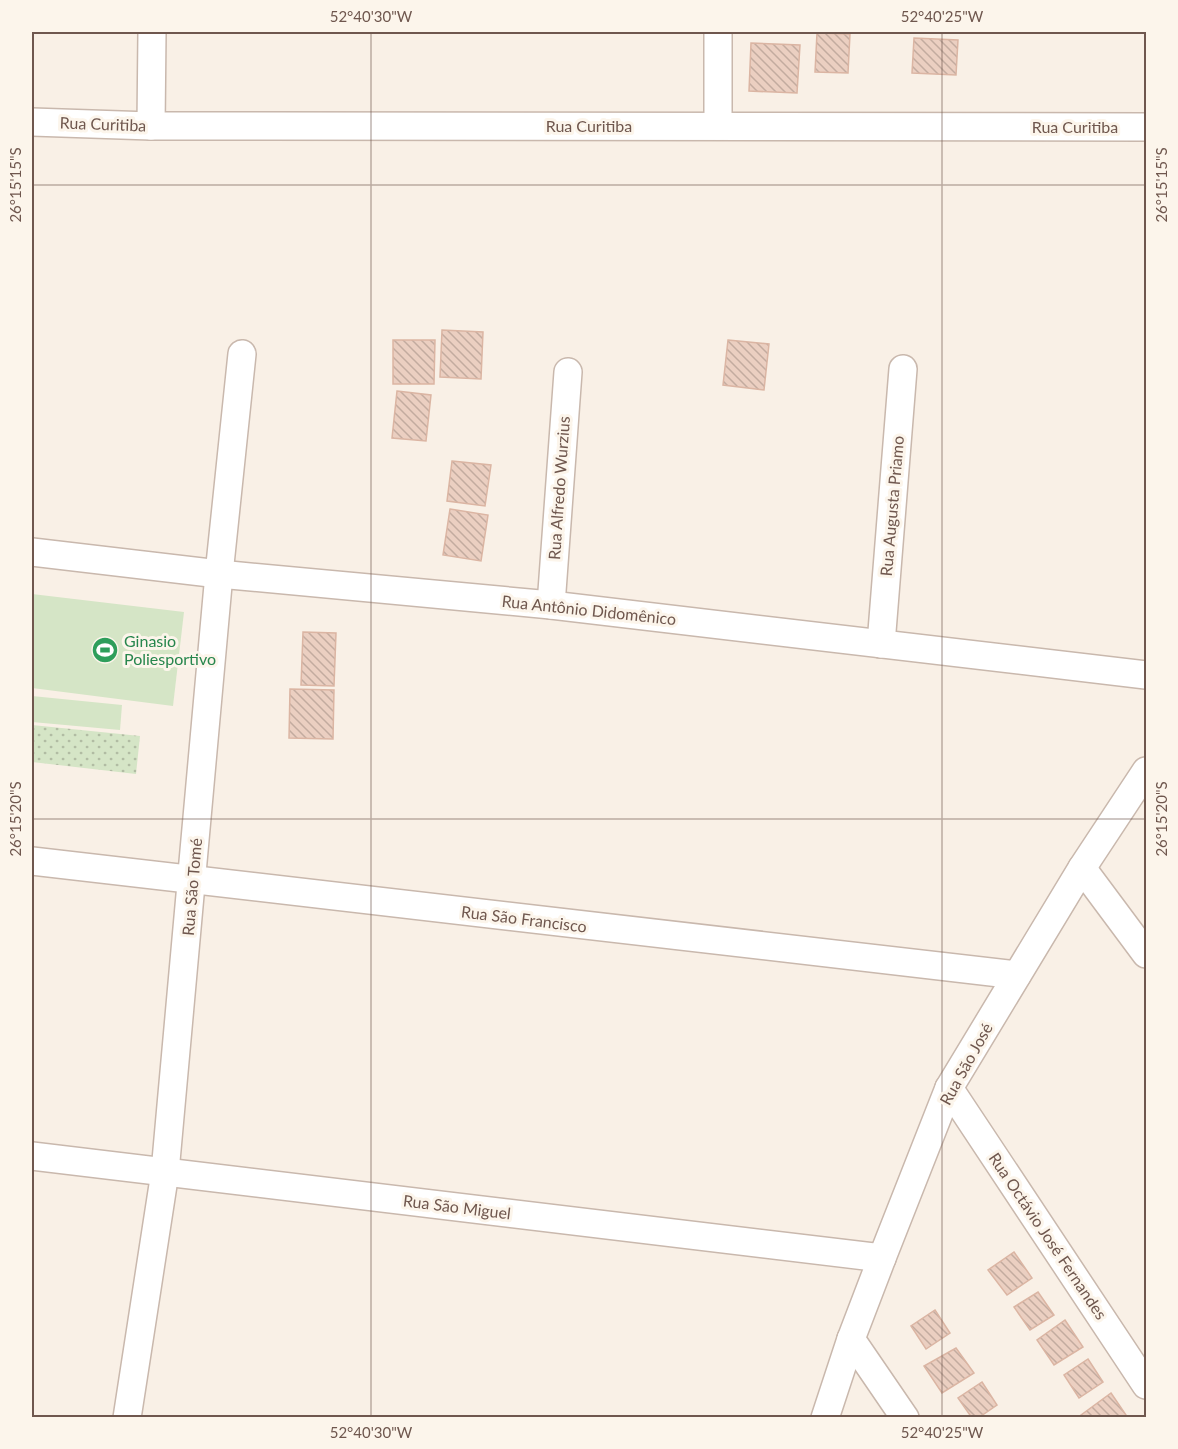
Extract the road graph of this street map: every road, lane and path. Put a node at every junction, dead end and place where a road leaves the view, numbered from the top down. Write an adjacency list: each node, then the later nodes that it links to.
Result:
1 (152, 32): 4 (street)
2 (718, 32): 5 (street)
3 (32, 122): 4 (street, Rua Curitiba)
4 (151, 126): 5 (street, Rua Curitiba)
5 (718, 126): 6 (street, Rua Curitiba)
6 (1146, 127)
7 (242, 354): 11 (street, Rua São Tomé)
8 (903, 369): 13 (street, Rua Augusta Priamo)
9 (568, 372): 12 (street, Rua Alfredo Wurzius)
10 (32, 552): 11 (street, Rua Antônio Didomênico)
11 (219, 574): 12 (street, Rua Antônio Didomênico); 18 (street, Rua São Tomé)
12 (551, 605): 13 (street, Rua Antônio Didomênico)
13 (881, 644): 14 (street, Rua Antônio Didomênico)
14 (1146, 675)
15 (1146, 771): 17 (street, Rua São José)
16 (32, 861): 18 (street, Rua São Francisco)
17 (1082, 868): 19 (street); 20 (street, Rua São José)
18 (192, 881): 20 (street, Rua São Francisco); 23 (street, Rua São Tomé)
19 (1146, 954)
20 (1017, 975): 21 (street, Rua São José)
21 (949, 1088): 24 (street, Rua São José); 26 (street, Rua Octávio José Fernandes)
22 (32, 1156): 23 (street, Rua São Miguel)
23 (165, 1172): 24 (street, Rua São Miguel); 27 (street, Rua São Tomé)
24 (882, 1258): 25 (street, Rua São José)
25 (851, 1339): 28 (street, Rua São José); 29 (street)
26 (1146, 1385)
27 (127, 1418)
28 (825, 1418)
29 (904, 1418)

